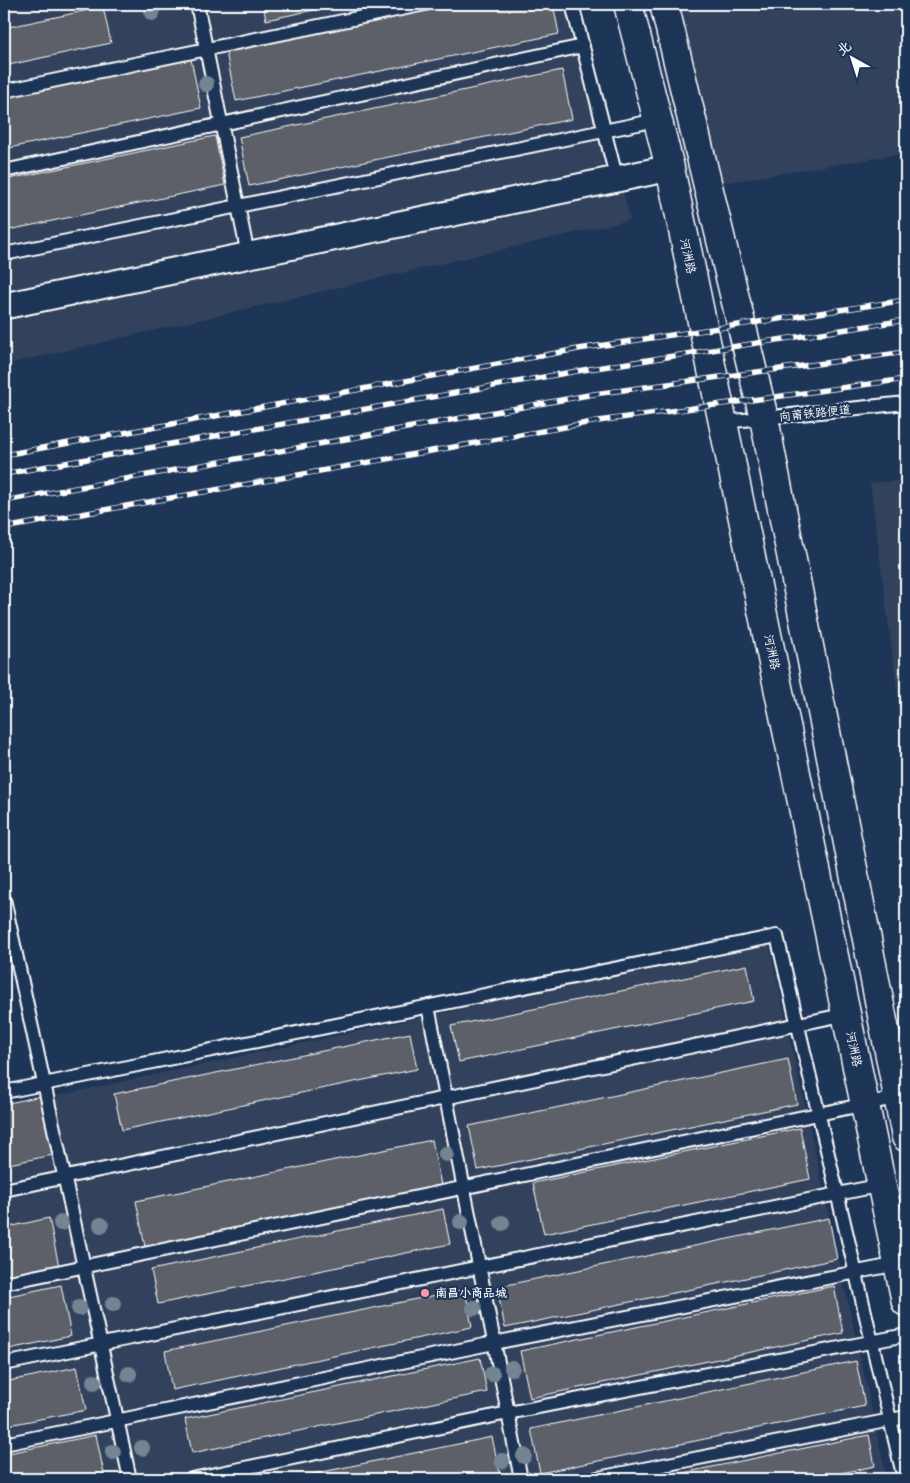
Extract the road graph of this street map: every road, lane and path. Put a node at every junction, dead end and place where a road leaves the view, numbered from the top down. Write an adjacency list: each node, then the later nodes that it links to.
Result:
1 (197, 4): 7 (lane)
2 (425, 4): 7 (lane)
3 (572, 4): 6 (lane)
4 (628, 4): 9 (main road, 河洲路)
5 (664, 4): 20 (main road)
6 (583, 46): 10 (lane); 11 (lane)
7 (206, 49): 8 (lane); 10 (lane)
8 (4, 91)
9 (658, 120): 11 (lane); 12 (main road, 河洲路)
10 (222, 124): 13 (lane); 15 (lane)
11 (605, 131): 14 (lane); 15 (lane)
12 (670, 168): 14 (street); 21 (main road, 河洲路)
13 (4, 171)
14 (617, 180): 17 (street)
15 (240, 204): 16 (lane); 17 (lane)
16 (4, 254)
17 (248, 256): 18 (street)
18 (4, 306)
19 (906, 403): 20 (lane, 向莆铁路便道)
20 (764, 418): 21 (lane, 向莆铁路便道); 29 (main road)
21 (724, 422): 24 (main road, 河洲路)
22 (4, 899): 26 (lane)
23 (428, 1006): 25 (lane); 26 (lane); 28 (lane)
24 (847, 1014): 25 (lane); 30 (main road, 河洲路)
25 (798, 1024): 28 (lane); 31 (lane)
26 (44, 1084): 27 (lane); 33 (lane)
27 (4, 1092)
28 (445, 1096): 33 (lane); 35 (lane)
29 (902, 1097): 30 (lane); 32 (main road)
30 (866, 1106): 31 (lane); 34 (main road, 河洲路)
31 (819, 1115): 35 (lane); 37 (lane)
32 (906, 1137)
33 (64, 1177): 36 (lane); 39 (lane)
34 (882, 1185): 37 (lane); 38 (main road, 河洲路)
35 (463, 1187): 39 (lane); 40 (lane)
36 (4, 1190)
37 (837, 1194): 40 (lane); 41 (lane)
38 (898, 1264): 41 (lane); 43 (main road, 河洲路)
39 (83, 1266): 42 (lane); 47 (lane)
40 (479, 1266): 46 (lane); 47 (lane)
41 (856, 1272): 45 (lane); 46 (lane)
42 (4, 1283)
43 (906, 1302)
44 (906, 1335): 45 (lane)
45 (872, 1342): 49 (lane); 52 (lane)
46 (494, 1343): 49 (lane); 51 (lane)
47 (100, 1344): 48 (lane); 51 (lane)
48 (4, 1364)
49 (508, 1413): 55 (lane); 56 (lane)
50 (906, 1417): 52 (lane)
51 (117, 1420): 53 (lane); 54 (lane)
52 (890, 1420): 57 (lane); 58 (lane)
53 (4, 1444)
54 (130, 1479)
55 (192, 1479)
56 (521, 1479)
57 (593, 1479)
58 (904, 1479)

